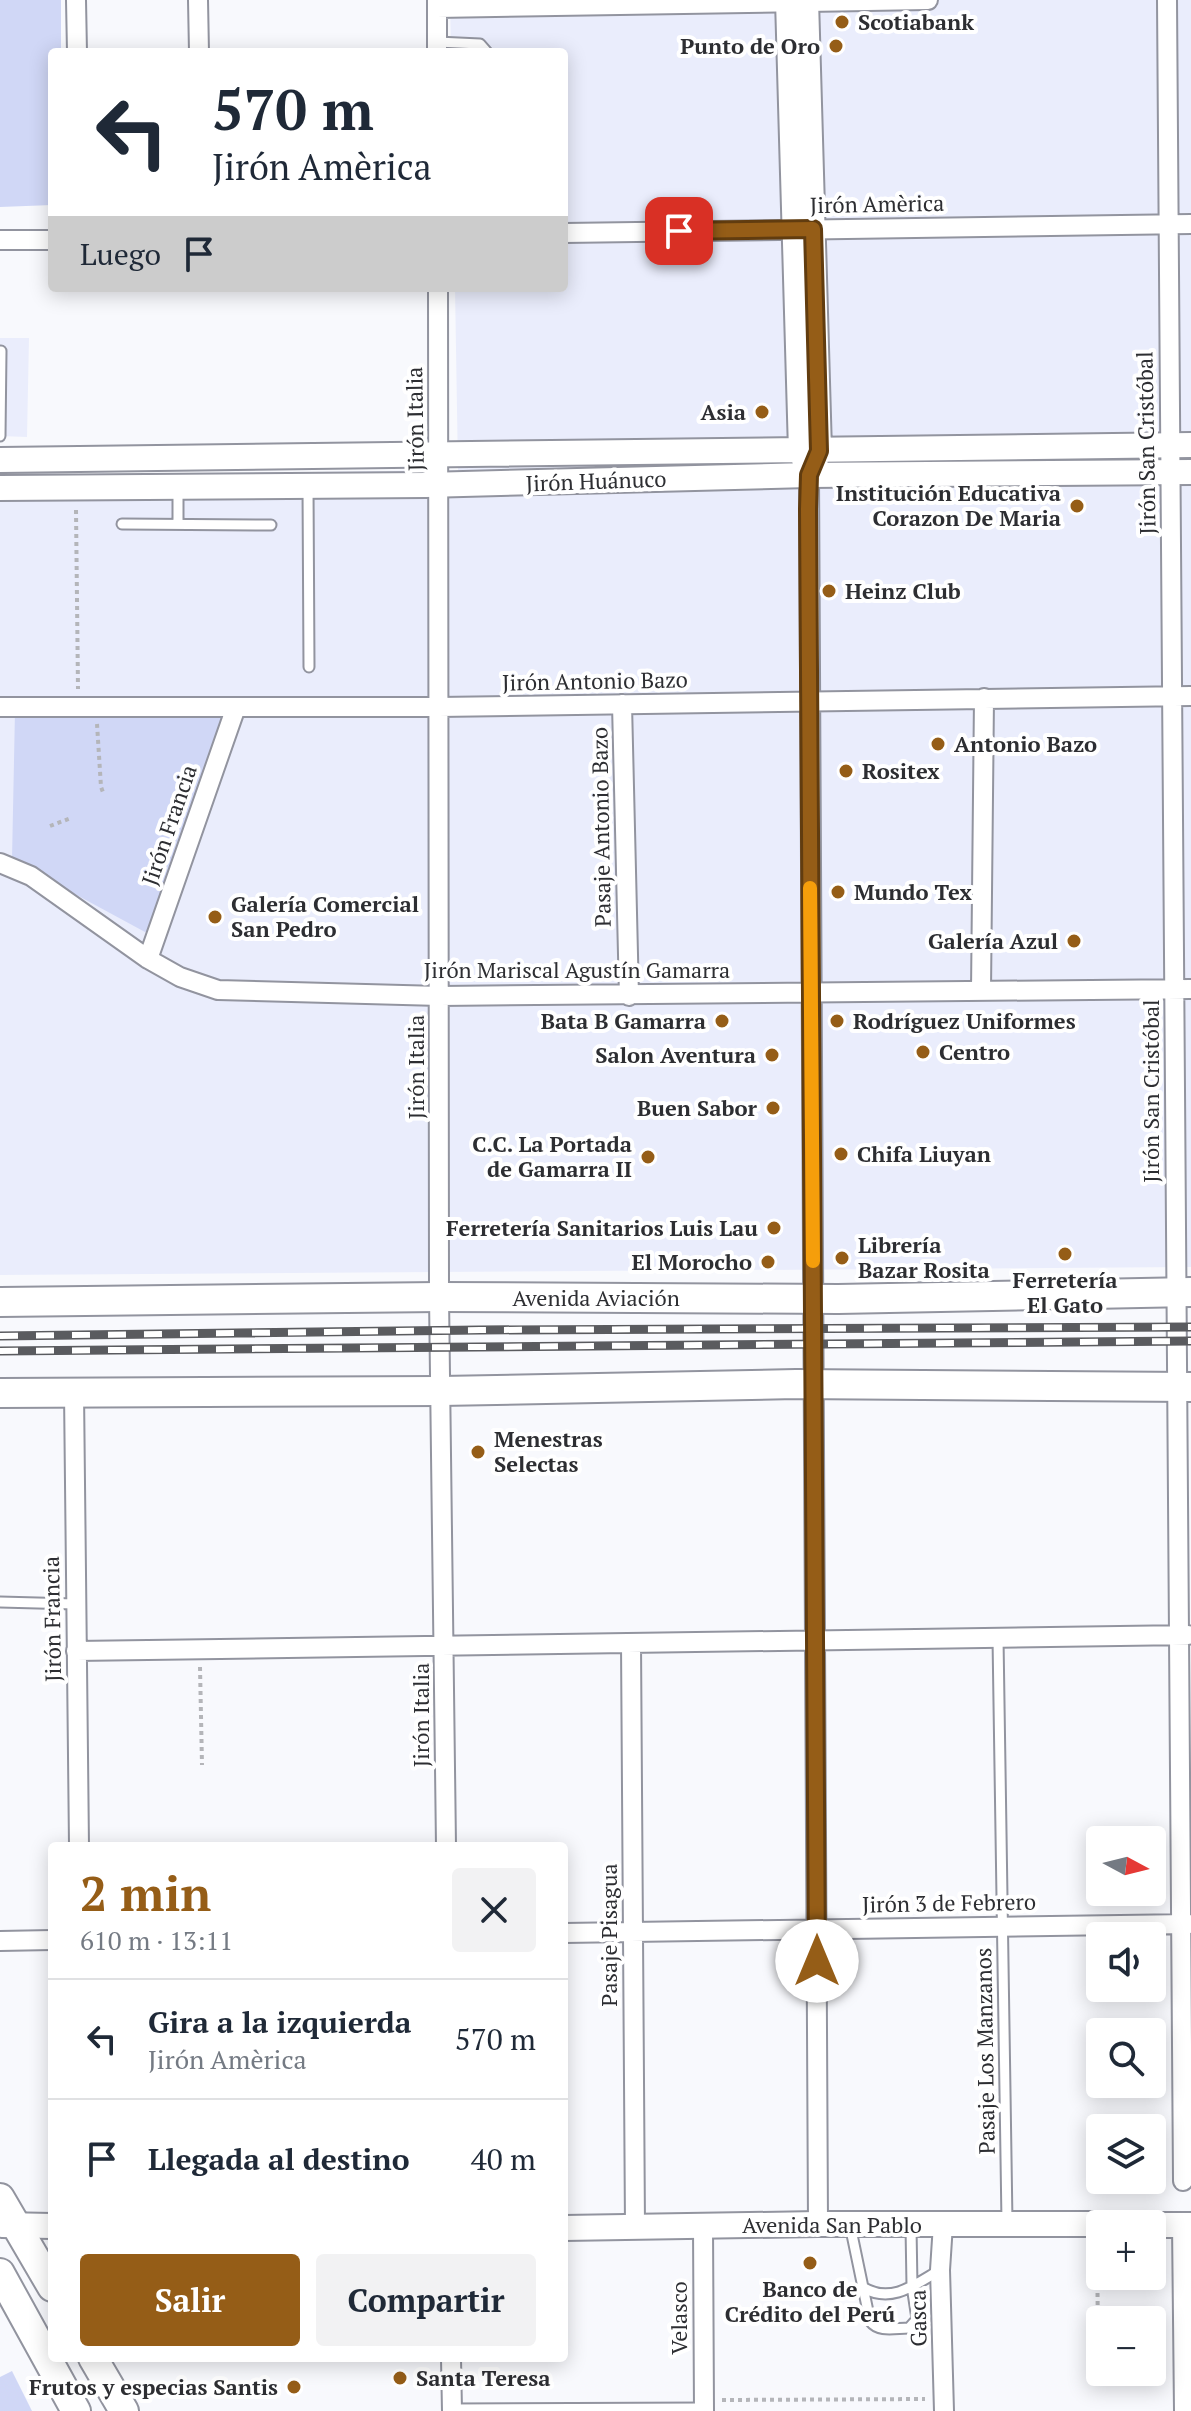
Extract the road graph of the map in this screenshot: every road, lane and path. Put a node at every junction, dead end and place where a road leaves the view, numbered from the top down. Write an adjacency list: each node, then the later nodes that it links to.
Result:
1 (76, 0): 8 (street)
2 (198, 0): 9 (street)
3 (928, 0): 5 (street)
4 (1167, 0): 11 (street, Jirón San Cristóbal)
5 (797, 1): 6 (street); 13 (street)
6 (437, 4): 7 (street)
7 (437, 47): 10 (lane)
8 (77, 48)
9 (199, 48)
10 (484, 48)
11 (1169, 224): 12 (street, Jirón Amèrica); 13 (street, Jirón Amèrica); 20 (street, Jirón San Cristóbal)
12 (1191, 224)
13 (804, 229): 14 (street, Jirón Amèrica); 21 (street)
14 (568, 233)
15 (0, 240): 16 (street)
16 (48, 240)
17 (438, 292): 22 (street, Jirón Italia)
18 (1, 351): 19 (lane)
19 (0, 436)
20 (1181, 446): 21 (street, Jirón Huánuco); 25 (street, Jirón San Cristóbal)
21 (810, 451): 22 (street, Jirón Huánuco); 26 (street)
22 (440, 455): 23 (street, Jirón Huánuco); 27 (street, Jirón Italia)
23 (253, 458): 24 (street, Jirón Huánuco); 28 (street)
24 (0, 460)
25 (1181, 472): 26 (street, Jirón Huánuco); 36 (street, Jirón San Cristóbal)
26 (809, 475): 27 (street, Jirón Huánuco); 41 (street)
27 (440, 485): 29 (street, Jirón Huánuco); 46 (street, Jirón Italia)
28 (252, 486): 29 (street, Jirón Huánuco); 31 (street, Jirón Huánuco)
29 (308, 486): 38 (lane)
30 (76, 487): 31 (street, Jirón Huánuco); 32 (street, Jirón Huánuco); 44 (path)
31 (178, 487): 34 (lane)
32 (0, 488)
33 (122, 524): 34 (lane)
34 (178, 524): 35 (lane)
35 (271, 525)
36 (1172, 577): 37 (street); 39 (street, Jirón San Cristóbal)
37 (1191, 577)
38 (309, 667)
39 (1182, 696): 40 (street, Jirón Antonio Bazo); 53 (street, Jirón San Cristóbal)
40 (984, 698): 41 (street, Jirón Antonio Bazo); 54 (street)
41 (809, 700): 42 (street, Jirón Antonio Bazo); 55 (street)
42 (622, 704): 46 (street, Jirón Antonio Bazo); 57 (street, Pasaje Antonio Bazo)
43 (0, 707): 44 (street, Jirón Antonio Bazo)
44 (78, 707): 45 (street, Jirón Antonio Bazo)
45 (236, 707): 46 (street, Jirón Antonio Bazo); 52 (street, Jirón Francia)
46 (439, 707): 56 (street, Jirón Italia)
47 (96, 714): 48 (path)
48 (104, 795)
49 (71, 818): 50 (path)
50 (50, 826)
51 (0, 863): 52 (street, Jirón Mariscal Agustín Gamarra)
52 (148, 959): 56 (street, Jirón Mariscal Agustín Gamarra)
53 (1183, 989): 54 (street, Jirón Mariscal Agustín Gamarra); 58 (street, Jirón San Cristóbal)
54 (981, 991): 55 (street, Jirón Mariscal Agustín Gamarra)
55 (811, 993): 57 (street, Jirón Mariscal Agustín Gamarra); 60 (street)
56 (440, 996): 57 (street, Jirón Mariscal Agustín Gamarra); 59 (street, Jirón Italia)
57 (629, 996)
58 (1184, 1292): 60 (main road, Avenida Aviación); 63 (street, Jirón San Cristóbal)
59 (439, 1297): 60 (main road, Avenida Aviación); 61 (main road, Avenida Aviación); 64 (street, Jirón Italia)
60 (813, 1299): 62 (street)
61 (0, 1302)
62 (815, 1384): 63 (main road); 64 (main road); 71 (street)
63 (1184, 1387): 69 (street, Jirón San Cristóbal)
64 (441, 1391): 65 (main road); 73 (street, Jirón Italia)
65 (74, 1392): 66 (main road); 68 (street, Jirón Francia)
66 (0, 1393)
67 (0, 1602): 68 (lane)
68 (75, 1604): 75 (street, Jirón Francia)
69 (1185, 1635): 70 (street); 79 (street, Jirón San Cristóbal)
70 (998, 1638): 71 (street); 80 (lane, Pasaje Los Manzanos)
71 (816, 1640): 72 (street); 81 (street)
72 (631, 1643): 73 (street); 82 (street, Pasaje Pisagua)
73 (444, 1646): 74 (street); 78 (street, Jirón Italia)
74 (200, 1650): 75 (street); 76 (path)
75 (76, 1651): 77 (street, Jirón Francia)
76 (202, 1765)
77 (79, 1842)
78 (446, 1842)
79 (1186, 1924): 80 (street, Jirón 3 de Febrero); 86 (street, Jirón San Cristóbal)
80 (1001, 1927): 81 (street, Jirón 3 de Febrero); 90 (lane, Pasaje Los Manzanos)
81 (817, 1929): 82 (street, Jirón 3 de Febrero); 88 (street)
82 (633, 1932): 83 (street, Jirón 3 de Febrero); 98 (street, Pasaje Pisagua)
83 (568, 1933)
84 (48, 1940): 85 (street)
85 (0, 1941)
86 (1183, 2181)
87 (0, 2198): 94 (main road)
88 (818, 2224): 92 (street, Avenida San Pablo); 96 (street, Avenida San Pablo)
89 (943, 2224): 90 (street, Avenida San Pablo); 97 (street, Avenida San Pablo); 100 (street, Gasca)
90 (1007, 2224): 91 (street, Avenida San Pablo)
91 (1086, 2224)
92 (850, 2225): 97 (street, Avenida San Pablo); 104 (lane)
93 (1186, 2225): 114 (street)
94 (8, 2226): 95 (street); 102 (main road)
95 (48, 2226)
96 (703, 2226): 98 (street, Avenida San Pablo); 110 (street, Velasco)
97 (911, 2226): 103 (lane)
98 (635, 2227): 99 (street, Avenida San Pablo)
99 (568, 2228)
100 (940, 2270): 103 (lane); 109 (street, Gasca)
101 (0, 2273): 105 (main road)
102 (48, 2281)
103 (912, 2286): 104 (lane); 104 (lane)
104 (864, 2288)
105 (48, 2360)
106 (49, 2362): 112 (main road)
107 (95, 2362): 113 (main road)
108 (451, 2362): 111 (street)
109 (944, 2405): 110 (path)
110 (704, 2407): 111 (lane)
111 (452, 2410)
112 (76, 2411)
113 (124, 2411)
114 (1184, 2411)

